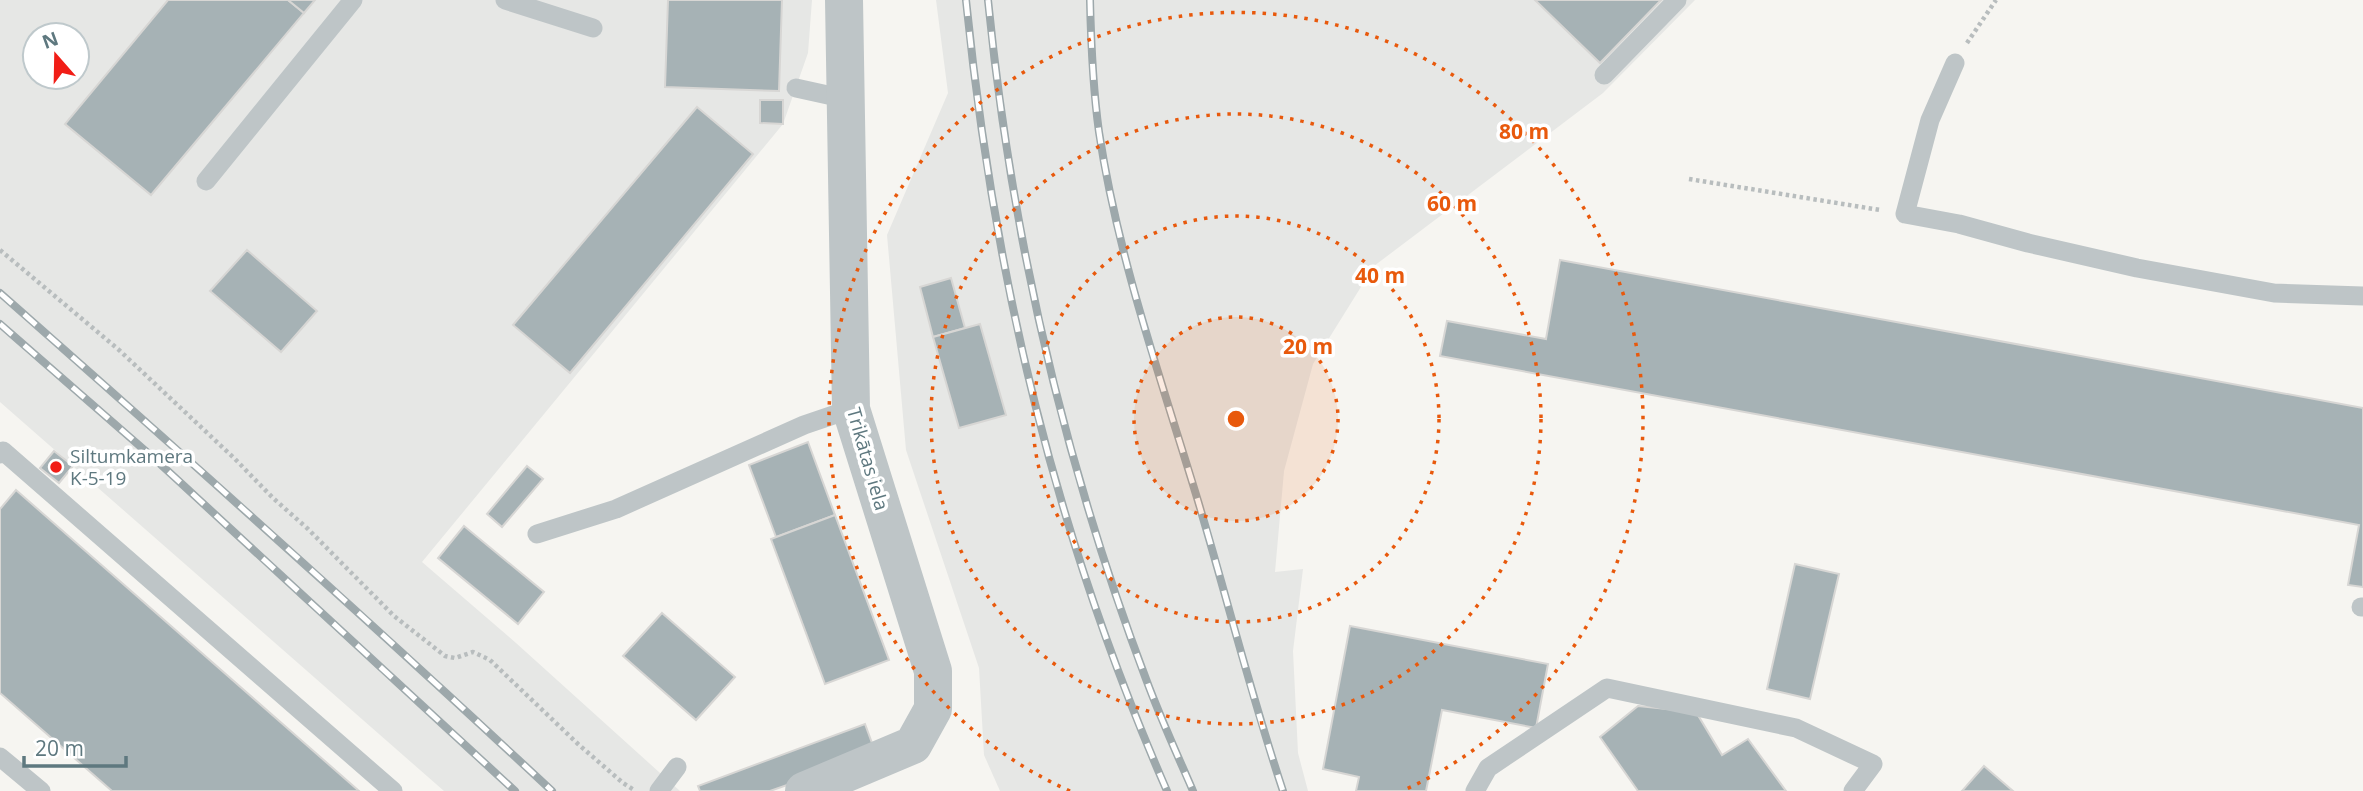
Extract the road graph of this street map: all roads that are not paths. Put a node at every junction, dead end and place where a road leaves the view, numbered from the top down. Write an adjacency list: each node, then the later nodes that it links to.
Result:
1 (353, 0): 10 (lane)
2 (505, 0): 5 (lane)
3 (844, 0): 9 (street, Trikātas iela)
4 (1677, 0): 7 (lane)
5 (593, 28)
6 (1955, 63): 11 (lane)
7 (1604, 75)
8 (796, 88): 9 (lane)
9 (846, 99): 12 (street, Trikātas iela)
10 (206, 181)
11 (2363, 296)
12 (851, 409): 14 (lane); 20 (street, Trikātas iela)
13 (0, 454): 18 (lane)
14 (537, 534)
15 (0, 757): 17 (lane)
16 (677, 767): 19 (lane)
17 (41, 791)
18 (393, 791)
19 (659, 791)
20 (804, 791)
21 (1475, 791): 22 (lane)
22 (1853, 791)

